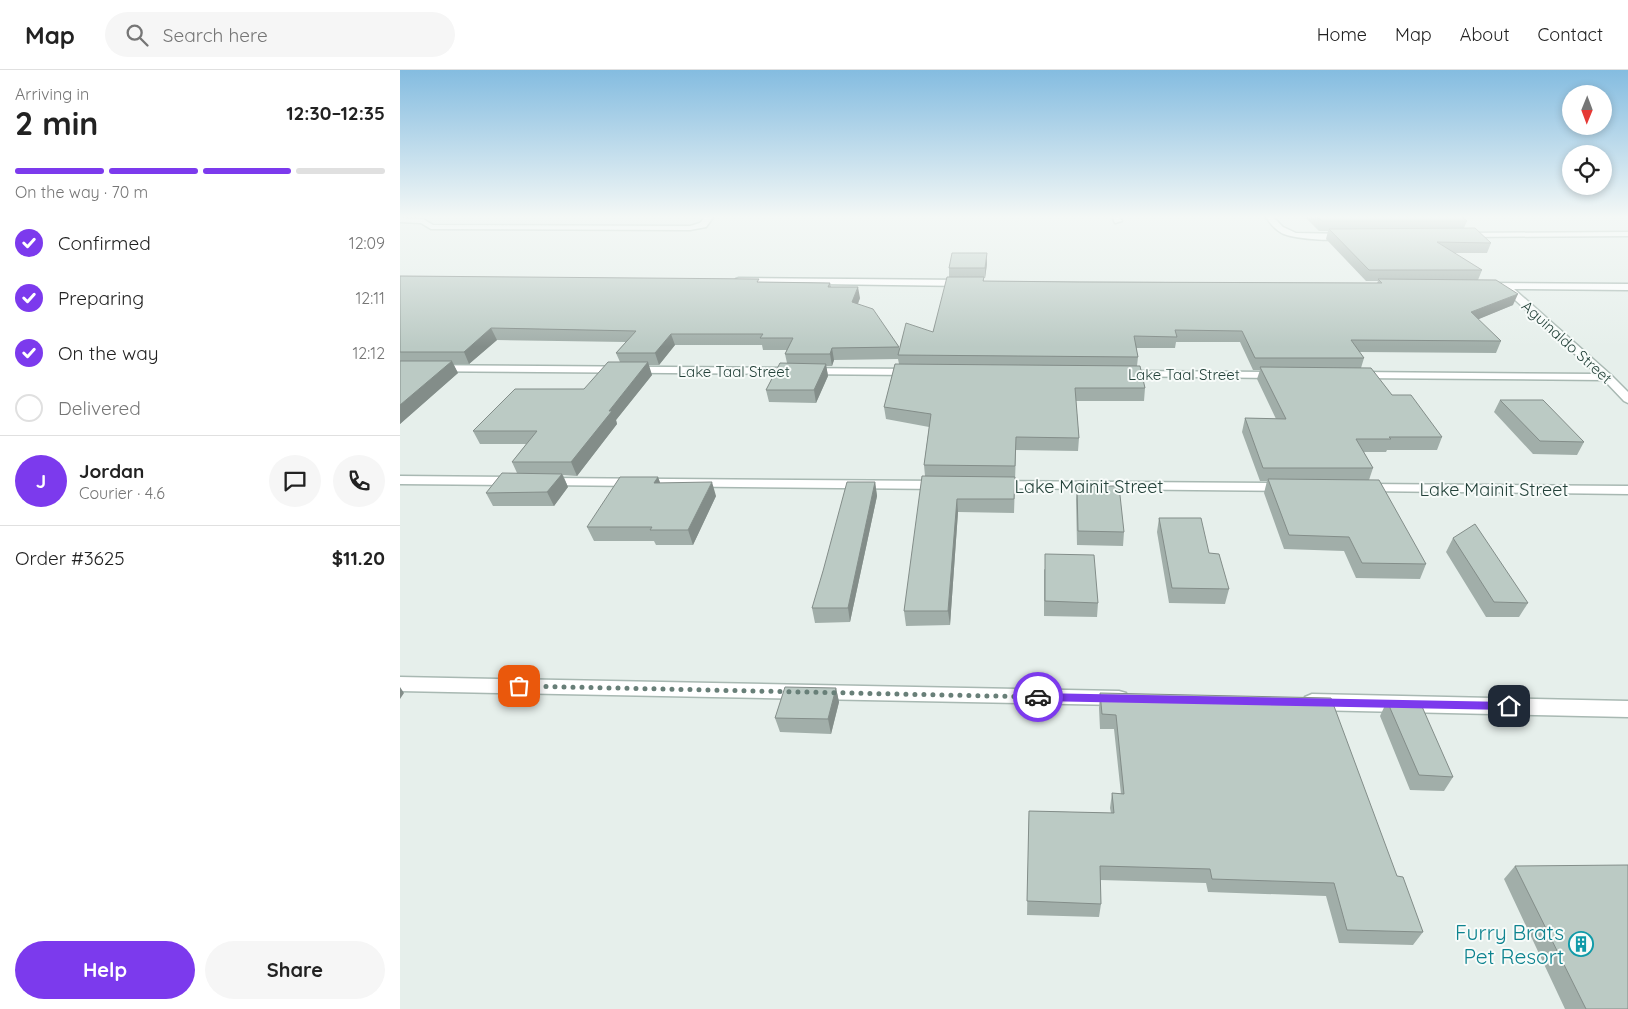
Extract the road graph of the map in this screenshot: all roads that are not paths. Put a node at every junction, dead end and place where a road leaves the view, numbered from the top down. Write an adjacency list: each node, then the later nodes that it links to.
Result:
1 (725, 281): 2 (street)
2 (975, 283)
3 (1475, 286): 4 (street)
4 (1505, 286): 5 (street); 11 (street, Aguinaldo Street)
5 (1628, 287)
6 (400, 368): 7 (street, Lake Taal Street)
7 (929, 372)
8 (1108, 374): 9 (street, Lake Taal Street)
9 (1288, 375)
10 (1348, 375): 11 (street)
11 (1607, 377): 12 (street, Aguinaldo Street)
12 (1628, 399)
13 (400, 480): 14 (street)
14 (959, 485)
15 (979, 485): 16 (street, Lake Mainit Street)
16 (1298, 488)
17 (1348, 488): 18 (street, Lake Mainit Street)
18 (1628, 490)
19 (400, 684): 20 (street)
20 (1139, 699)
21 (1298, 702): 22 (street)
22 (1628, 709)

